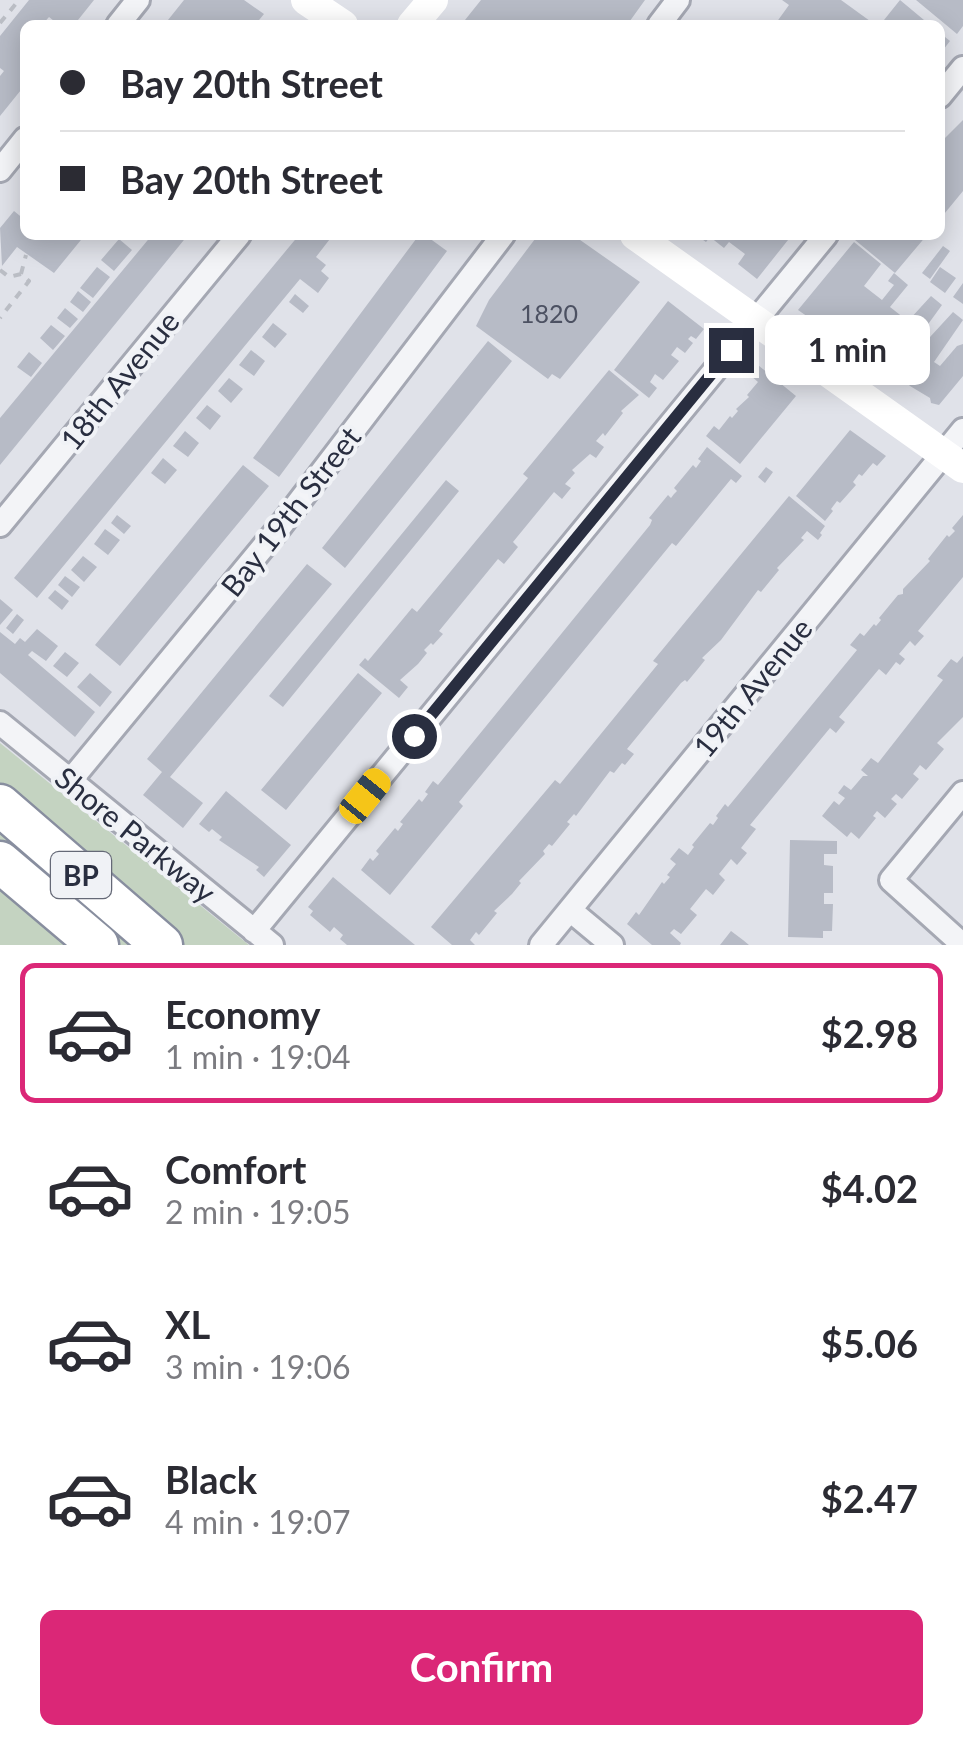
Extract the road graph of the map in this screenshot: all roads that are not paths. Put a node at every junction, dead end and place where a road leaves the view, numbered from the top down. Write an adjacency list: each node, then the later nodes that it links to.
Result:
1 (138, 0): 5 (street)
2 (306, 0): 6 (main road)
3 (433, 0): 7 (main road)
4 (678, 0): 8 (street)
5 (122, 20)
6 (335, 20)
7 (416, 20)
8 (663, 20)
9 (963, 68): 10 (street)
10 (945, 90)
11 (20, 145): 12 (street)
12 (0, 170)
13 (235, 240): 20 (street, 18th Avenue)
14 (499, 240): 22 (street, Bay 19th Street)
15 (642, 240): 17 (main road)
16 (822, 240): 17 (street)
17 (755, 321): 19 (main road); 27 (street)
18 (963, 430): 19 (street, 19th Avenue)
19 (953, 461): 26 (street, 19th Avenue)
20 (0, 526)
21 (0, 723): 22 (street, Shore Parkway)
22 (70, 781): 27 (street, Shore Parkway)
23 (963, 792): 32 (street)
24 (0, 805): 29 (highway, BP)
25 (0, 862): 28 (highway, BP)
26 (570, 910): 30 (street, 19th Avenue); 31 (street)
27 (263, 938)
28 (98, 945)
29 (162, 945)
30 (541, 945)
31 (612, 945)
32 (963, 945)

